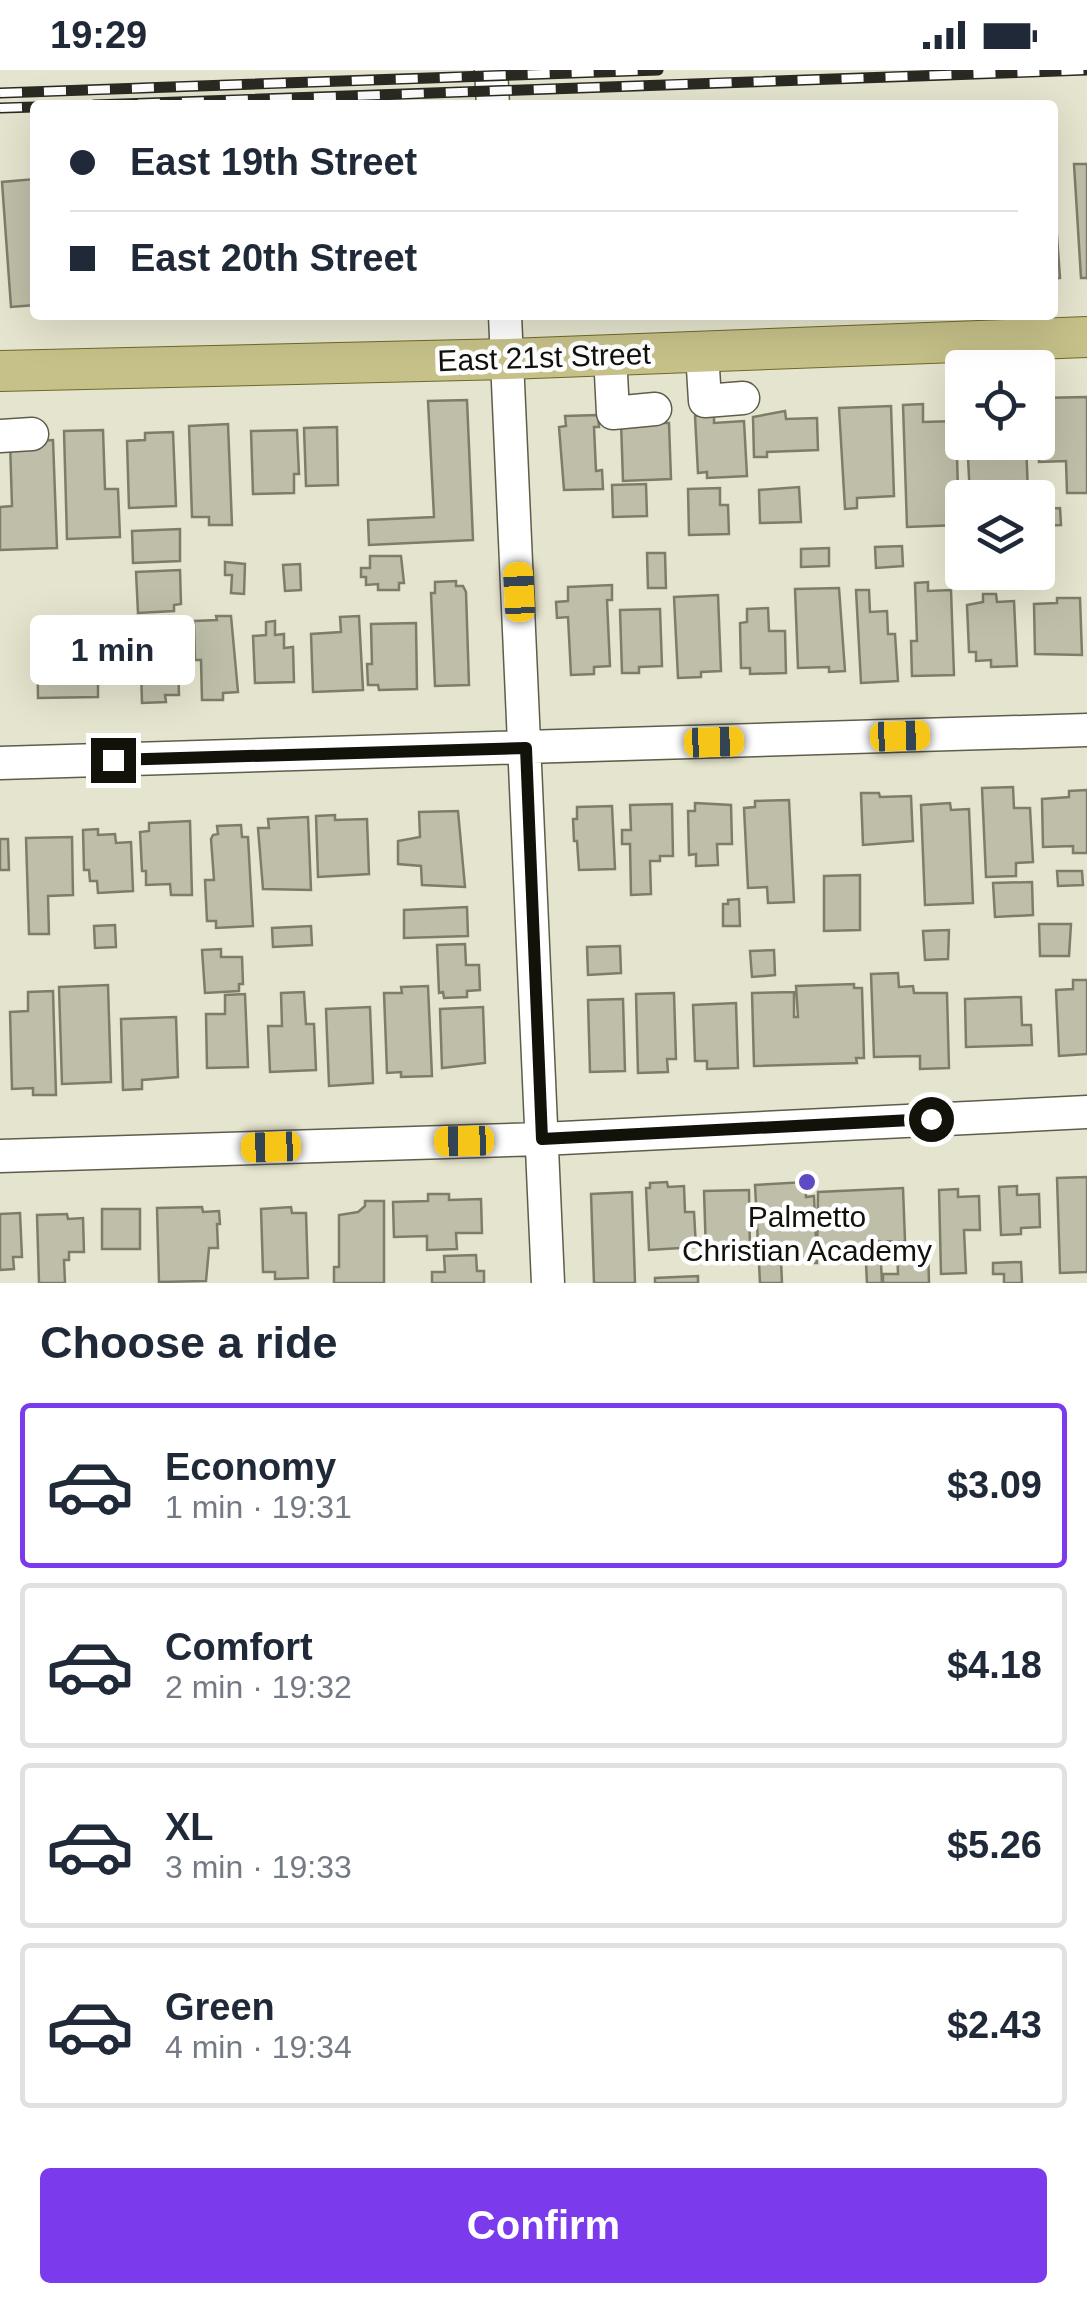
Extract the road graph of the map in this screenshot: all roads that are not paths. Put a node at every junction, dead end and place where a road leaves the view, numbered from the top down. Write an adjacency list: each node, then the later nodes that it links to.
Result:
1 (490, 70): 2 (street)
2 (492, 100)
3 (505, 320): 7 (street)
4 (1087, 337): 5 (main road, East 21st Street)
5 (702, 352): 6 (main road, East 21st Street); 9 (street)
6 (610, 355): 7 (main road, East 21st Street); 10 (street)
7 (508, 358): 8 (main road, East 21st Street); 12 (street)
8 (0, 371)
9 (743, 398)
10 (655, 409)
11 (1087, 730): 12 (street)
12 (526, 748): 13 (street); 15 (street)
13 (0, 764)
14 (1087, 1112): 15 (street)
15 (542, 1139): 16 (street); 17 (street)
16 (0, 1156)
17 (548, 1283)

